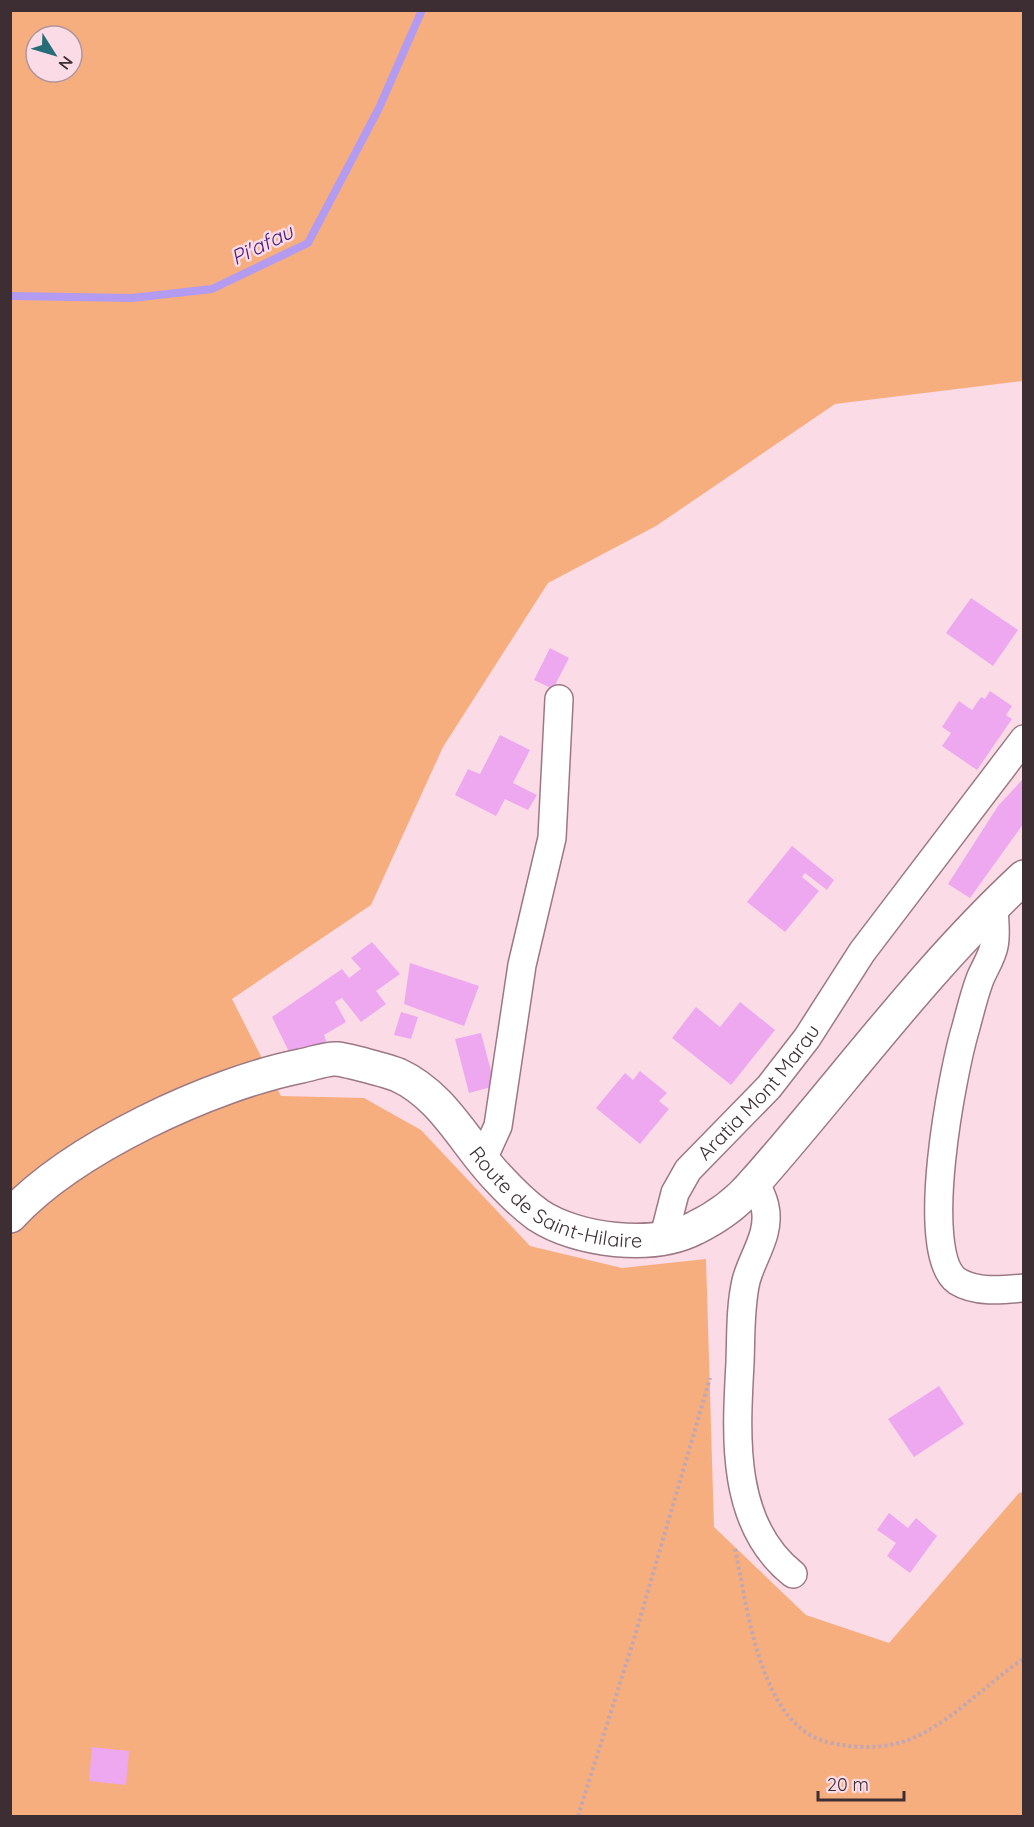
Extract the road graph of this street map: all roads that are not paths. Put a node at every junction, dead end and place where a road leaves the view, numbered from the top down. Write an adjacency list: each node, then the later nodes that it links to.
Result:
1 (559, 699): 5 (street)
2 (1023, 738): 8 (street, Aratia Mont Marau)
3 (1023, 877): 4 (street, Route de Saint-Hilaire)
4 (994, 905): 6 (street, Route de Saint-Hilaire); 9 (street)
5 (483, 1159): 7 (street, Route de Saint-Hilaire); 8 (street, Route de Saint-Hilaire)
6 (755, 1182): 8 (street, Route de Saint-Hilaire); 10 (street)
7 (10, 1216)
8 (664, 1236)
9 (1023, 1288)
10 (793, 1574)

